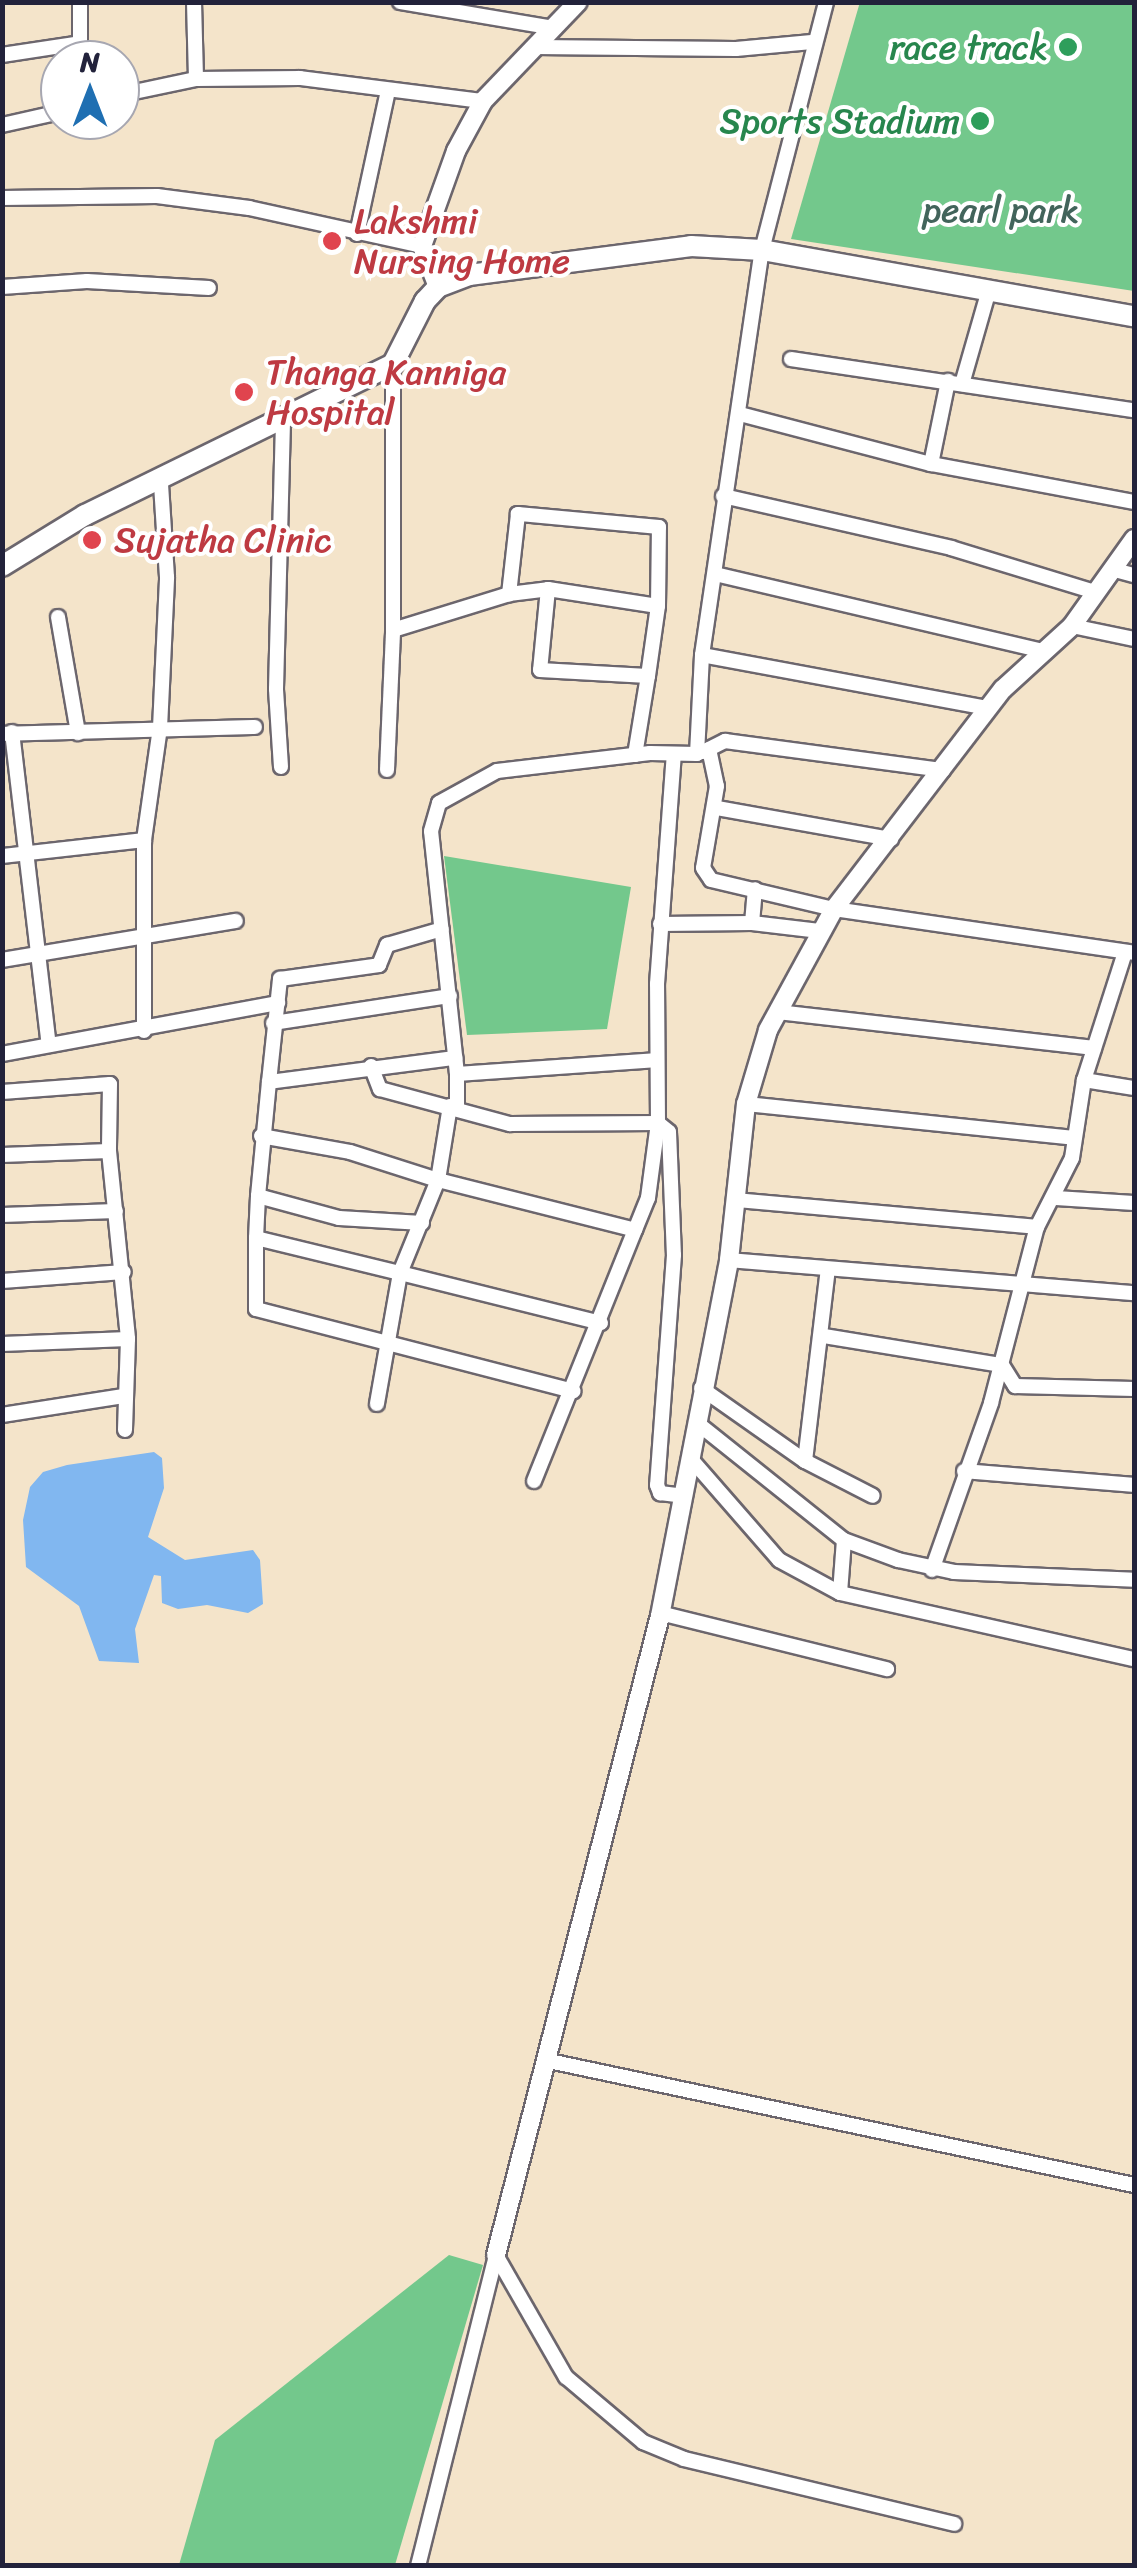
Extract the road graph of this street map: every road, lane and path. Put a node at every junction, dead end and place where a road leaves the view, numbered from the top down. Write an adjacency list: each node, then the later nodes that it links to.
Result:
1 (80, 2): 7 (street)
2 (194, 2): 12 (street)
3 (400, 2): 6 (street)
4 (578, 2): 6 (street)
5 (826, 2): 8 (street)
6 (554, 28): 9 (street)
7 (80, 40)
8 (812, 42): 9 (street); 21 (street)
9 (535, 47): 15 (street)
10 (40, 49): 11 (street)
11 (2, 55)
12 (196, 79): 13 (street); 14 (street)
13 (388, 90): 15 (street); 19 (street)
14 (140, 91)
15 (483, 101): 20 (street)
16 (40, 116): 17 (street)
17 (2, 125)
18 (2, 198): 19 (street)
19 (357, 234): 20 (street)
20 (422, 246): 23 (street)
21 (762, 250): 23 (main road); 25 (main road); 31 (street)
22 (2, 287): 24 (street)
23 (438, 287): 28 (main road)
24 (209, 288)
25 (989, 290): 26 (main road); 29 (street)
26 (1134, 316)
27 (791, 360): 29 (street)
28 (393, 364): 32 (main road); 48 (street)
29 (955, 383): 30 (street); 33 (street)
30 (1134, 410)
31 (740, 414): 33 (street); 35 (street)
32 (283, 419): 34 (main road); 61 (street)
33 (931, 464): 36 (street)
34 (161, 483): 38 (main road); 54 (street)
35 (722, 496): 40 (street); 43 (street)
36 (1134, 502)
37 (1134, 539): 39 (street)
38 (2, 566)
39 (1115, 570): 41 (street); 43 (street)
40 (715, 574): 50 (street); 51 (street)
41 (1134, 575)
42 (548, 589): 44 (street); 45 (street); 52 (street)
43 (1096, 592): 47 (street)
44 (510, 594): 45 (street); 48 (street)
45 (658, 606): 52 (street)
46 (58, 617): 56 (street)
47 (1072, 626): 49 (street); 50 (street)
48 (393, 630): 62 (street)
49 (1134, 639)
50 (1043, 651): 53 (street)
51 (702, 655): 53 (street); 58 (street)
52 (648, 676): 59 (street)
53 (988, 708): 63 (street)
54 (160, 728): 55 (street); 56 (street); 66 (street)
55 (255, 728)
56 (78, 732): 57 (street)
57 (7, 733): 67 (street)
58 (703, 752): 60 (street); 63 (street); 64 (street)
59 (635, 755): 60 (street); 74 (street)
60 (674, 756): 73 (street)
61 (281, 767)
62 (387, 770)
63 (943, 770): 65 (street)
64 (717, 808): 65 (street); 69 (street)
65 (891, 839): 70 (street)
66 (144, 840): 67 (street); 76 (street)
67 (28, 853): 68 (street); 78 (street)
68 (2, 856)
69 (754, 889): 70 (street); 72 (street)
70 (834, 909): 75 (street); 77 (street)
71 (236, 922): 76 (street)
72 (752, 922): 73 (street); 75 (street)
73 (660, 924): 88 (street)
74 (442, 929): 80 (street); 81 (street)
75 (820, 932): 82 (street)
76 (140, 937): 78 (street); 84 (street)
77 (1130, 953): 86 (street)
78 (40, 954): 79 (street); 85 (street)
79 (2, 960)
80 (450, 996): 83 (street); 90 (street)
81 (278, 1002): 83 (street); 84 (street)
82 (778, 1012): 86 (street); 95 (street)
83 (273, 1023): 92 (street)
84 (144, 1031): 85 (street)
85 (49, 1045): 87 (street)
86 (1094, 1048): 91 (street)
87 (2, 1054)
88 (655, 1060): 90 (street); 97 (street)
89 (371, 1066): 90 (street); 92 (street); 96 (street)
90 (456, 1066): 96 (street)
91 (1084, 1080): 93 (street); 99 (street)
92 (269, 1082): 98 (street)
93 (1134, 1088)
94 (2, 1092): 100 (street)
95 (746, 1104): 99 (street); 105 (street)
96 (454, 1107): 97 (street); 102 (street)
97 (658, 1124): 111 (street); 139 (street)
98 (261, 1136): 102 (street); 103 (street)
99 (1074, 1138): 104 (street)
100 (109, 1151): 101 (street); 107 (street)
101 (2, 1155)
102 (438, 1180): 109 (street); 111 (street)
103 (258, 1196): 109 (street); 112 (street)
104 (1056, 1198): 106 (street); 110 (street)
105 (736, 1200): 110 (street); 113 (street)
106 (1134, 1203)
107 (116, 1211): 108 (street); 115 (street)
108 (2, 1215)
109 (422, 1223): 116 (street)
110 (1038, 1227): 118 (street)
111 (635, 1230): 120 (street)
112 (256, 1238): 116 (street); 123 (street)
113 (728, 1260): 114 (street); 126 (street)
114 (828, 1269): 118 (street); 121 (street)
115 (124, 1272): 117 (street); 122 (street)
116 (400, 1274): 120 (street); 123 (street)
117 (2, 1281)
118 (1024, 1282): 119 (street); 125 (street)
119 (1134, 1293)
120 (600, 1323): 128 (street)
121 (824, 1336): 125 (street); 135 (street)
122 (128, 1339): 124 (street); 129 (street)
123 (391, 1342): 128 (street); 130 (street)
124 (2, 1344)
125 (1002, 1364): 127 (street); 136 (street)
126 (701, 1388): 132 (street); 135 (street)
127 (1134, 1389)
128 (574, 1390): 137 (street)
129 (124, 1396): 131 (street); 133 (street)
130 (377, 1404)
131 (2, 1416)
132 (696, 1422): 134 (street); 141 (street)
133 (124, 1430)
134 (691, 1459): 139 (street); 144 (street)
135 (805, 1461): 140 (street)
136 (964, 1470): 138 (street); 142 (street)
137 (534, 1481)
138 (1134, 1485)
139 (685, 1496): 145 (street)
140 (873, 1496)
141 (844, 1540): 142 (street); 144 (street)
142 (932, 1570): 143 (street)
143 (1134, 1580)
144 (840, 1593): 146 (street)
145 (660, 1613): 147 (street); 148 (street)
146 (1134, 1659)
147 (887, 1670)
148 (550, 2061): 149 (street); 150 (street)
149 (1134, 2185)
150 (496, 2255): 151 (street); 152 (street)
151 (954, 2524)
152 (418, 2566)

